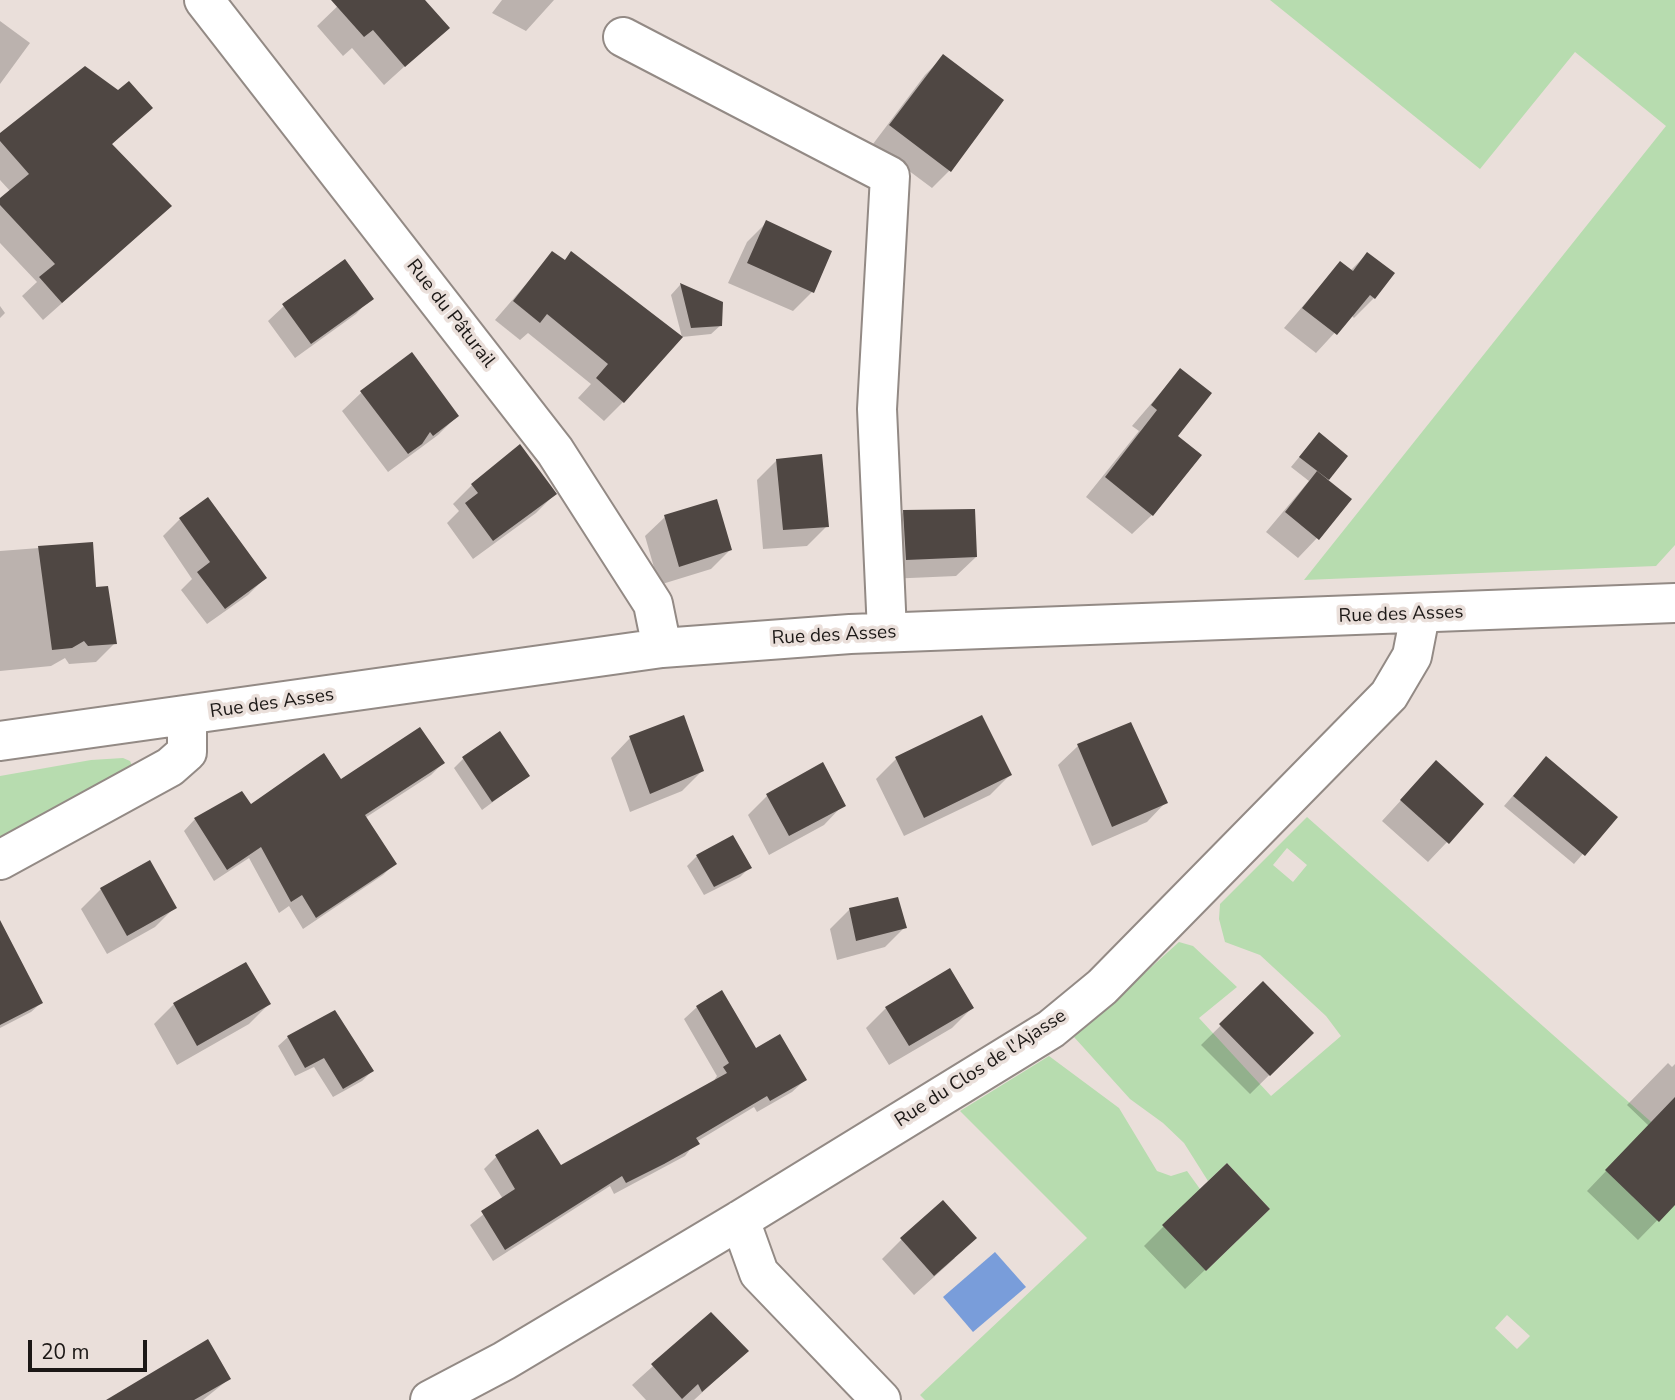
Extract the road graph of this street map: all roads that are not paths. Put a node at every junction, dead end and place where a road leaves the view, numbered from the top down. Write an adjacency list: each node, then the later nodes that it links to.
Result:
1 (204, 0): 6 (street, Rue du Pâturail)
2 (623, 37): 5 (street)
3 (1675, 603): 4 (street, Rue des Asses)
4 (1420, 615): 5 (street, Rue des Asses); 10 (street, Rue du Clos de l'Ajasse)
5 (887, 632): 6 (street, Rue des Asses)
6 (662, 648): 7 (street, Rue des Asses)
7 (187, 715): 8 (street, Rue des Asses); 9 (street)
8 (0, 741)
9 (0, 860)
10 (740, 1220): 11 (street, Rue du Clos de l'Ajasse); 12 (street)
11 (430, 1400)
12 (881, 1400)

